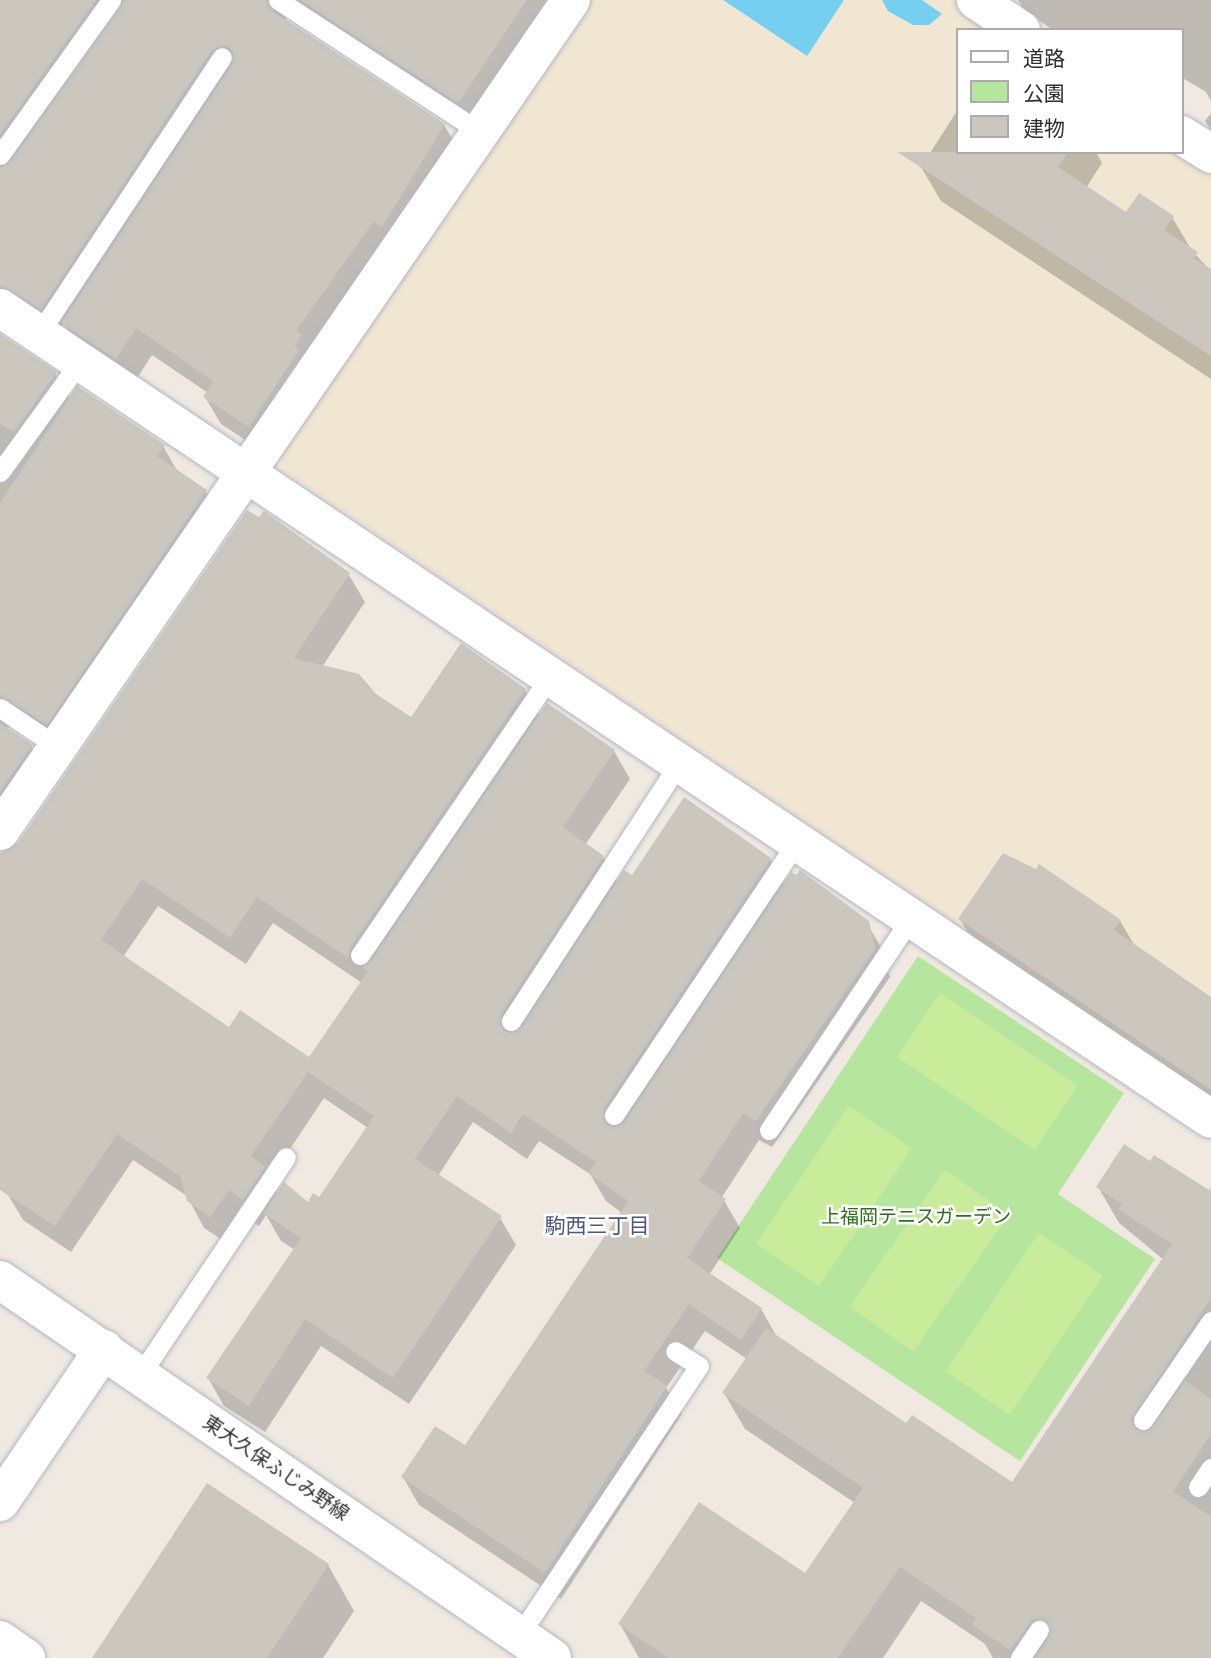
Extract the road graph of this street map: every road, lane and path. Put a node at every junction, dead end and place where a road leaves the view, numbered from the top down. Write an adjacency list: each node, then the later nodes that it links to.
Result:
1 (111, 0): 10 (lane)
2 (278, 0): 7 (lane)
3 (571, 0): 7 (street)
4 (976, 0): 5 (street)
5 (1018, 28)
6 (222, 57): 12 (lane)
7 (482, 133): 14 (street)
8 (1183, 136): 9 (street)
9 (1211, 154)
10 (0, 155)
11 (0, 308): 12 (street)
12 (38, 335): 13 (street)
13 (79, 363): 14 (street); 15 (lane)
14 (244, 471): 16 (street); 18 (street)
15 (0, 472)
16 (549, 678): 19 (street); 23 (lane)
17 (0, 708): 18 (lane)
18 (58, 747): 20 (street)
19 (679, 763): 21 (street); 24 (lane)
20 (0, 831)
21 (796, 843): 22 (street); 25 (lane)
22 (912, 916): 26 (street); 27 (lane)
23 (360, 955)
24 (511, 1021)
25 (614, 1115)
26 (1211, 1119)
27 (769, 1130)
28 (286, 1157): 33 (lane)
29 (0, 1280): 31 (street, 東大久保ふじみ野線)
30 (1211, 1321): 34 (lane)
31 (104, 1349): 33 (street, 東大久保ふじみ野線); 37 (street)
32 (675, 1351): 39 (lane)
33 (139, 1375): 39 (street, 東大久保ふじみ野線)
34 (1143, 1420)
35 (1211, 1468): 36 (lane)
36 (1198, 1487)
37 (0, 1502)
38 (1039, 1630): 43 (lane)
39 (520, 1634): 42 (street, 東大久保ふじみ野線)
40 (0, 1640): 41 (street)
41 (26, 1658)
42 (552, 1658)
43 (1020, 1658)

